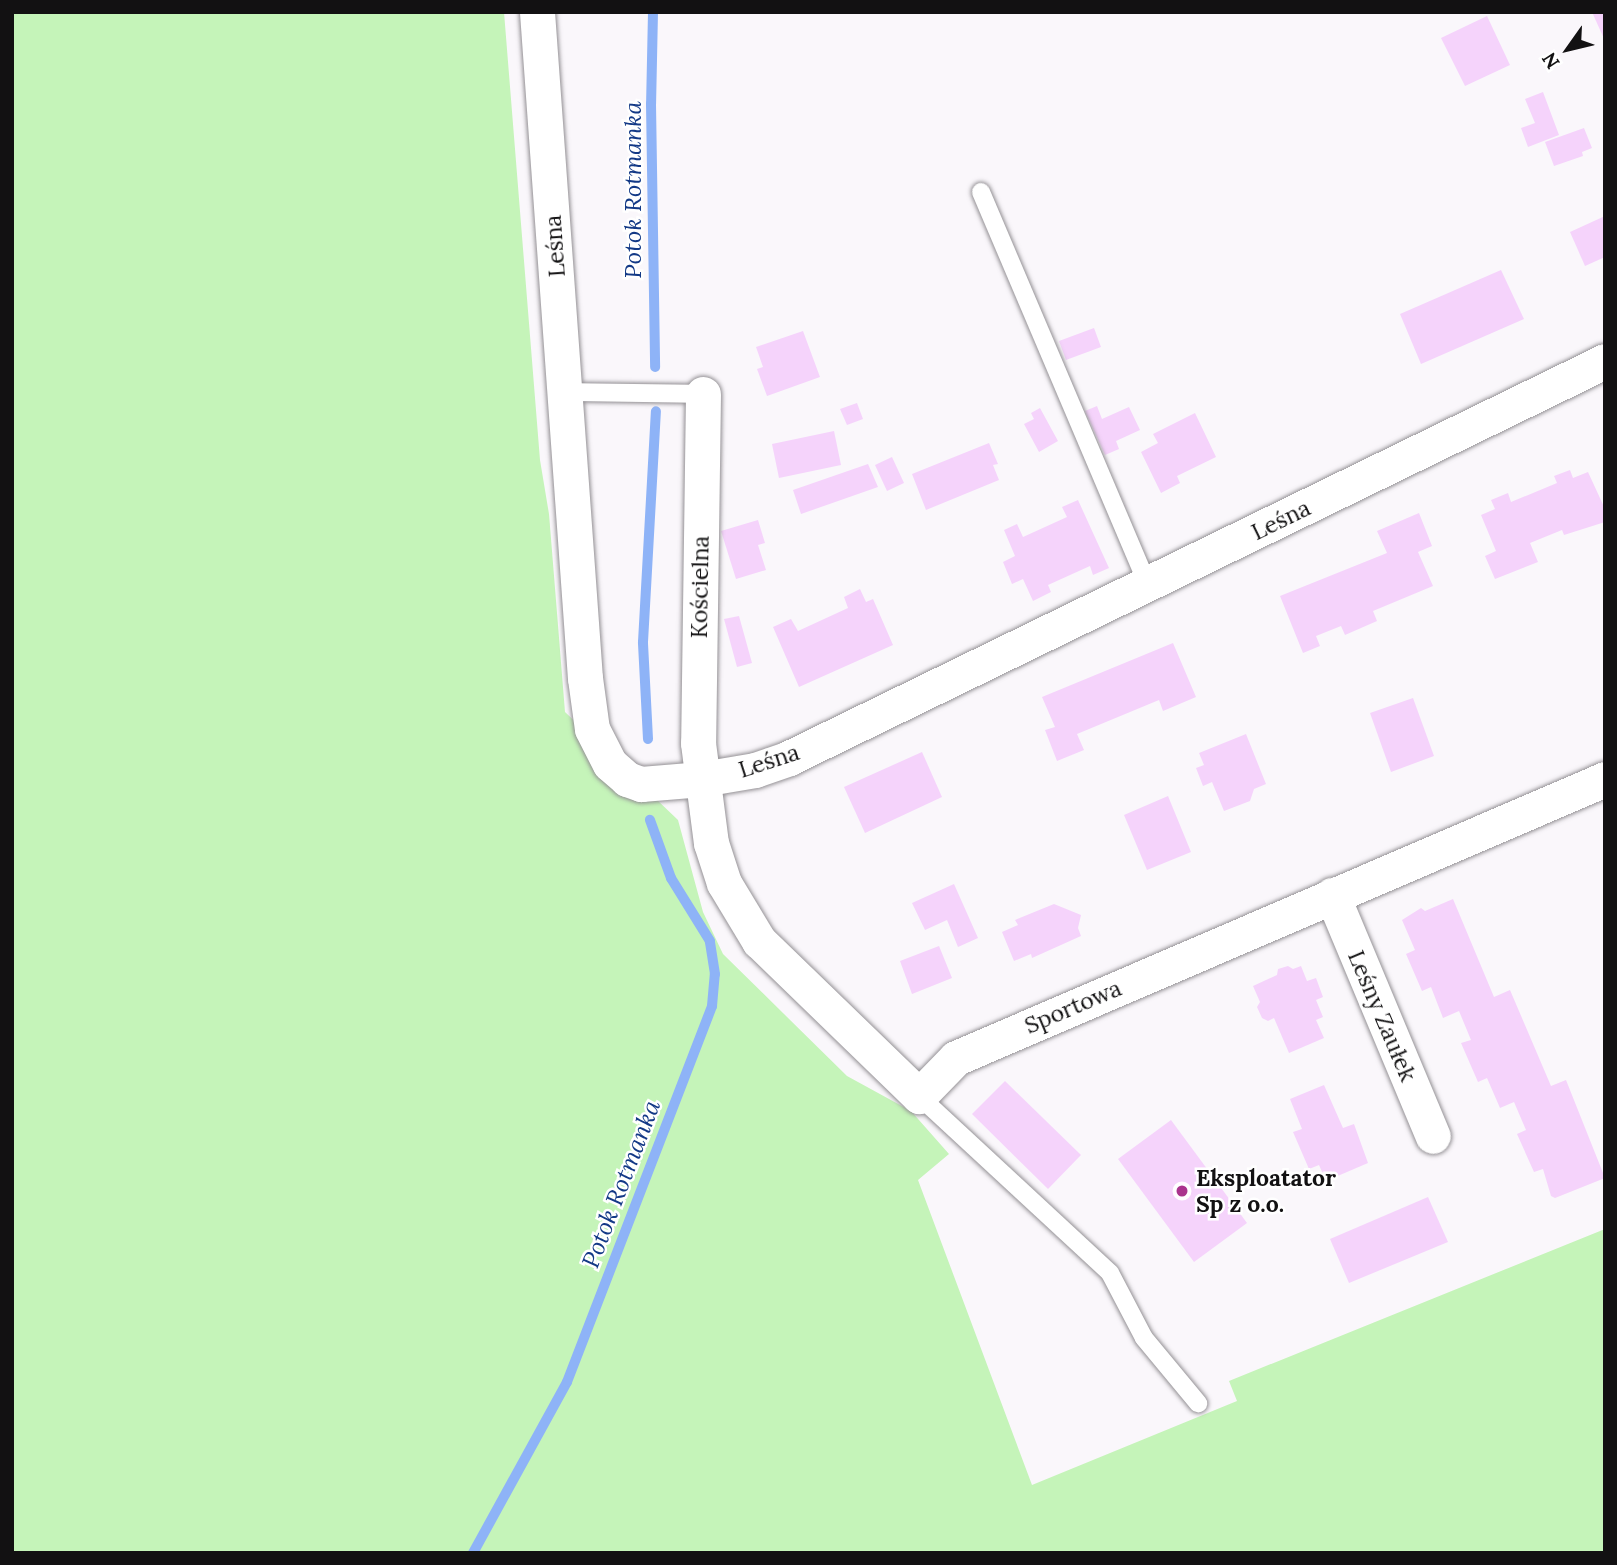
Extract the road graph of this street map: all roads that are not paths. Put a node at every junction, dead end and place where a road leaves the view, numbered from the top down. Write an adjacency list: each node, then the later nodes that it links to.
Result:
1 (537, 12): 4 (street, Leśna)
2 (981, 192): 6 (lane)
3 (1605, 361): 6 (street, Leśna)
4 (566, 392): 5 (lane); 7 (street, Leśna)
5 (703, 394): 7 (street, Kościelna)
6 (1148, 585): 7 (street, Leśna)
7 (702, 779): 10 (street)
8 (1605, 779): 9 (street, Sportowa)
9 (1332, 895): 10 (street, Sportowa); 11 (street, Leśny Zaułek)
10 (919, 1096): 12 (lane)
11 (1433, 1136)
12 (1198, 1403)

